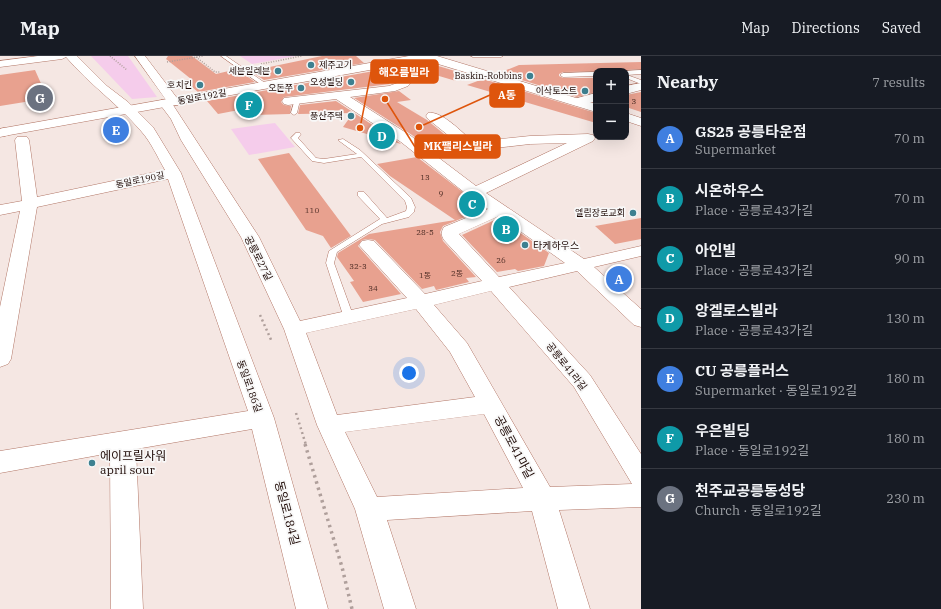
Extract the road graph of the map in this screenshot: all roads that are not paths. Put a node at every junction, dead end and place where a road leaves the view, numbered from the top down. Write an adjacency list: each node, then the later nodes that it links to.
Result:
1 (62, 56): 9 (street)
2 (71, 56): 25 (street, 동일로190길)
3 (140, 56): 22 (street, 공릉로27길)
4 (223, 56): 16 (lane)
5 (426, 56): 8 (street, 동일로192길); 23 (street)
6 (473, 56): 7 (lane)
7 (501, 56)
8 (405, 60): 16 (street, 동일로192길); 19 (street)
9 (0, 64)
10 (641, 72): 11 (lane)
11 (629, 73)
12 (593, 74): 13 (lane)
13 (563, 75)
14 (629, 77): 15 (lane)
15 (641, 82)
16 (265, 85): 22 (street, 동일로192길)
17 (641, 86): 18 (street)
18 (629, 89)
19 (338, 96): 21 (street); 34 (street)
20 (593, 98): 23 (street)
21 (292, 100): 26 (lane)
22 (170, 102): 25 (street, 동일로192길); 50 (street, 공릉로27길)
23 (578, 102): 24 (street)
24 (593, 107)
25 (129, 110): 28 (street, 동일로192길); 36 (street, 동일로190길)
26 (294, 113)
27 (432, 116): 33 (street)
28 (2, 132)
29 (298, 134): 35 (lane)
30 (592, 136): 33 (street); 37 (street)
31 (22, 140): 39 (street)
32 (341, 140): 35 (lane)
33 (470, 147): 34 (street)
34 (424, 152): 37 (street)
35 (362, 155): 42 (lane)
36 (174, 173): 39 (street, 동일로190길); 54 (street, 동일로186길)
37 (475, 193): 41 (street)
38 (361, 194): 42 (lane)
39 (30, 203): 40 (street, 동일로190길); 51 (street)
40 (0, 210)
41 (500, 210): 45 (street); 46 (street, 공릉로41라길)
42 (386, 220): 48 (lane)
43 (368, 245): 47 (street, 공릉로41마길)
44 (641, 251): 45 (street)
45 (581, 265): 46 (street); 49 (street)
46 (496, 285): 47 (street); 58 (street, 공릉로41라길)
47 (420, 301): 48 (street); 53 (street, 공릉로41마길)
48 (349, 318): 50 (street)
49 (641, 320)
50 (294, 328): 55 (street, 공릉로27길)
51 (3, 329): 52 (street)
52 (0, 359)
53 (491, 404): 55 (street); 60 (street, 공릉로41마길)
54 (262, 418): 56 (street, 동일로186길); 63 (street, 동일로184길)
55 (329, 424): 61 (street, 공릉로27길)
56 (123, 441): 57 (street, 동일로186길); 62 (street)
57 (0, 462)
58 (641, 476)
59 (641, 495): 60 (street)
60 (542, 499): 61 (street); 65 (street, 공릉로41마길)
61 (369, 508): 64 (street, 공릉로27길)
62 (127, 609)
63 (312, 609)
64 (400, 609)
65 (574, 609)

